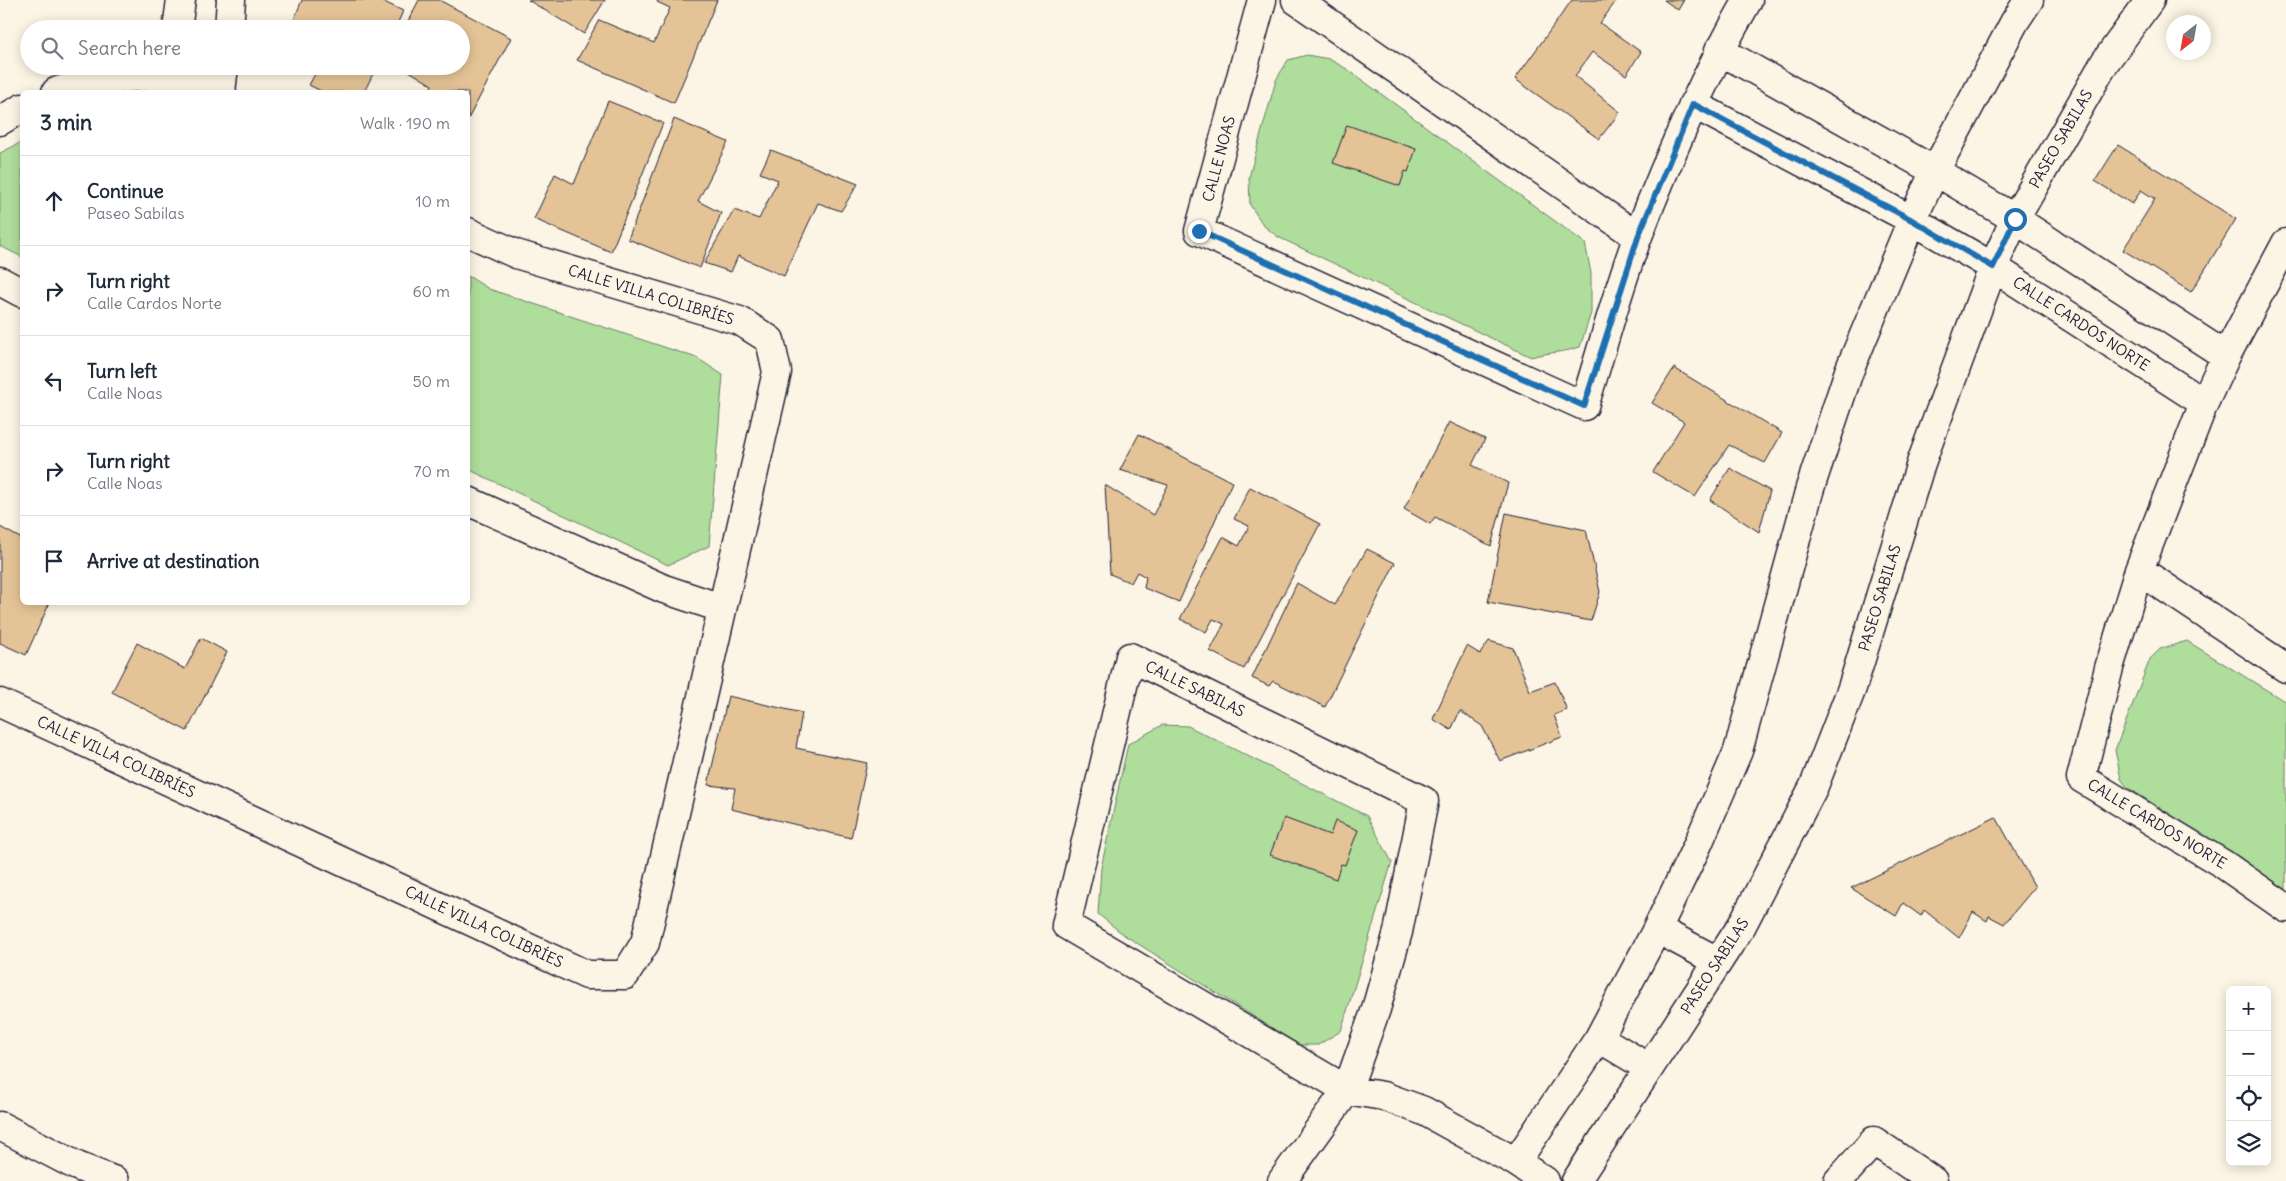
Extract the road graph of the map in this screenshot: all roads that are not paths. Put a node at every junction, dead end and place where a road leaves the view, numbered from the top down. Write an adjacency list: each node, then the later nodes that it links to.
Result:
1 (181, 0): 8 (street)
2 (231, 0): 9 (street)
3 (1262, 0): 22 (street, CALLE NOAS)
4 (1296, 0): 22 (street)
5 (1748, 0): 10 (street, CALLE NOAS)
6 (2029, 0): 18 (street)
7 (2150, 0): 19 (street, PASEO SABILAS)
8 (178, 20)
9 (230, 20)
10 (1719, 50): 15 (street, CALLE NOAS); 18 (street)
11 (136, 75): 14 (street)
12 (177, 75): 13 (street)
13 (222, 83)
14 (64, 90)
15 (1693, 104): 20 (street, CALLE CARDOS NORTE); 22 (street, CALLE NOAS)
16 (20, 109): 17 (street)
17 (0, 121)
18 (1935, 171): 19 (street); 20 (street)
19 (2015, 219): 24 (street, PASEO SABILAS); 27 (street)
20 (1912, 220): 24 (street, CALLE CARDOS NORTE); 35 (street)
21 (470, 233): 31 (street, CALLE VILLA COLIBRÍES)
22 (1638, 237)
23 (2286, 243): 27 (street, CALLE CARDOS NORTE)
24 (1993, 267): 28 (street, CALLE CARDOS NORTE); 36 (street, PASEO SABILAS)
25 (0, 281): 26 (street)
26 (20, 292)
27 (2226, 356): 28 (street, CALLE CARDOS NORTE)
28 (2204, 403): 30 (street, CALLE CARDOS NORTE)
29 (470, 502): 31 (street)
30 (2139, 570): 32 (street); 34 (street, CALLE CARDOS NORTE)
31 (722, 608): 33 (street, CALLE VILLA COLIBRÍES)
32 (2286, 668)
33 (0, 703)
34 (2286, 908)
35 (1657, 929): 36 (street); 37 (street)
36 (1717, 962): 38 (street, PASEO SABILAS)
37 (1599, 1038): 38 (street); 41 (street)
38 (1649, 1068): 45 (street, PASEO SABILAS)
39 (1347, 1090): 39 (street, CALLE SABILAS); 41 (street, CALLE SABILAS); 43 (street, CALLE SABILAS)
40 (0, 1126): 42 (street)
41 (1516, 1162): 44 (street, CALLE SABILAS)
42 (115, 1181)
43 (1282, 1181)
44 (1545, 1181)
45 (1576, 1181)
46 (1838, 1181): 47 (street)
47 (1933, 1181)

